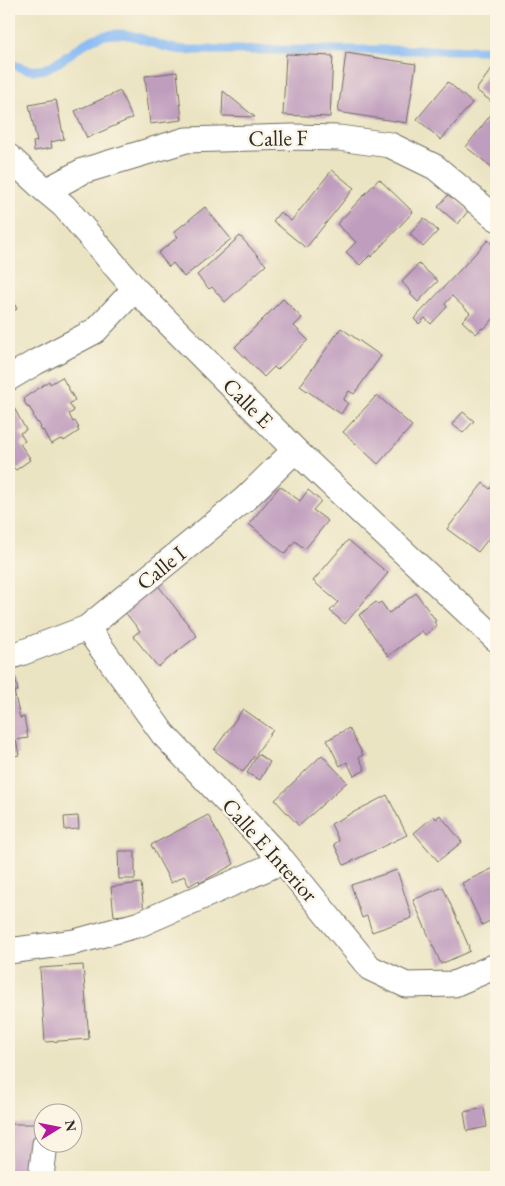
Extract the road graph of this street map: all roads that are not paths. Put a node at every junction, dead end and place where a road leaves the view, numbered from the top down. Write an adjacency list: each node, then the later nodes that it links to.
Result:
1 (9, 157): 2 (street, Calle E)
2 (46, 192): 3 (street, Calle F); 4 (street, Calle E)
3 (496, 218)
4 (135, 289): 5 (street); 6 (street, Calle E)
5 (9, 378)
6 (295, 450): 7 (street, Calle I); 8 (street, Calle E)
7 (88, 628): 9 (street, Calle I); 10 (street, Calle E Interior)
8 (496, 639)
9 (9, 657)
10 (284, 861): 11 (street); 12 (street, Calle E Interior)
11 (9, 951)
12 (496, 966)
13 (44, 1154): 14 (street)
14 (41, 1177)

